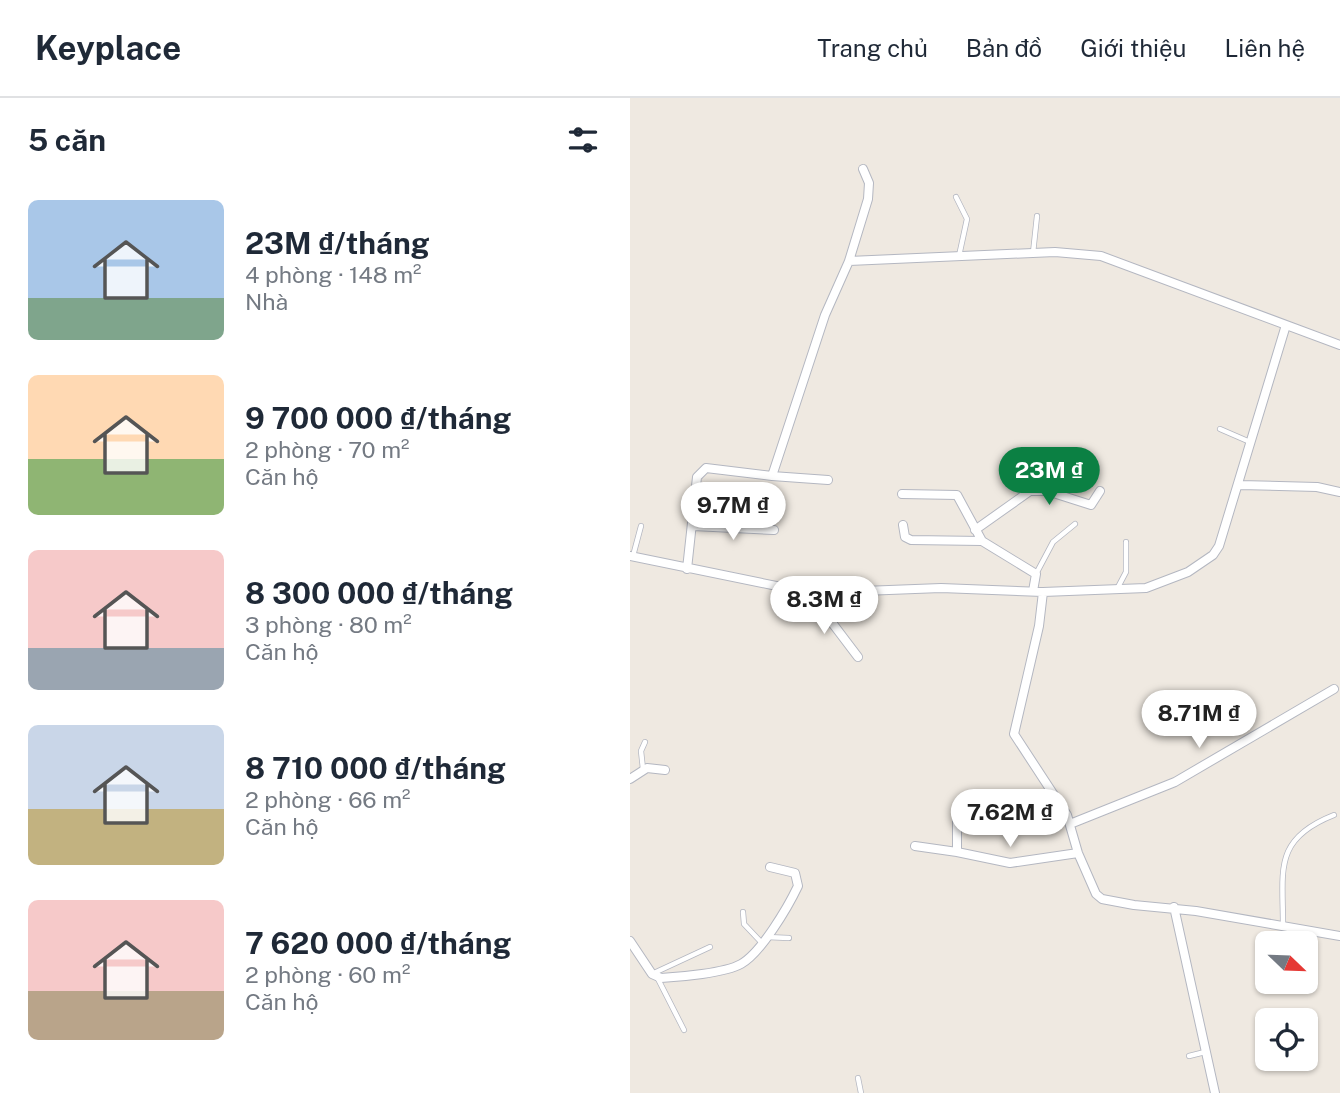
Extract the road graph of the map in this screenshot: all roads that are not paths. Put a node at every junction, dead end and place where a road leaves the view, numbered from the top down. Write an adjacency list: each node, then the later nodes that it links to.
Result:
1 (863, 169): 6 (street)
2 (956, 197): 5 (lane)
3 (1037, 216): 4 (lane)
4 (1034, 253): 5 (street); 7 (street)
5 (958, 257): 6 (street)
6 (849, 261): 11 (street)
7 (1286, 325): 8 (street); 10 (street)
8 (1340, 345)
9 (1220, 429): 10 (lane)
10 (1251, 442): 13 (street)
11 (772, 476): 12 (street); 20 (street)
12 (828, 480)
13 (1240, 485): 15 (street); 28 (street)
14 (1100, 491): 22 (street)
15 (1340, 492)
16 (902, 494): 22 (street)
17 (1075, 524): 27 (lane)
18 (903, 525): 23 (street)
19 (641, 526): 25 (lane)
20 (693, 526): 21 (street); 26 (street)
21 (774, 530)
22 (975, 530): 23 (street)
23 (982, 541): 27 (street)
24 (1126, 542): 28 (lane)
25 (631, 556): 26 (street)
26 (687, 569): 31 (street)
27 (1035, 574): 29 (street)
28 (1116, 589): 30 (street)
29 (1033, 591): 30 (street); 31 (street)
30 (1043, 592): 40 (street)
31 (831, 595): 32 (street)
32 (858, 657)
33 (1335, 689): 40 (street)
34 (645, 742): 35 (lane)
35 (643, 769): 36 (street); 37 (street)
36 (665, 771)
37 (630, 779)
38 (957, 814): 42 (street)
39 (1334, 815): 47 (lane)
40 (1070, 824): 43 (street)
41 (915, 846): 42 (street)
42 (957, 852): 43 (street)
43 (1078, 853): 45 (street)
44 (770, 867): 50 (street)
45 (1174, 908): 47 (street); 55 (street)
46 (743, 912): 50 (lane)
47 (1283, 927): 48 (street)
48 (1340, 936)
49 (789, 938): 50 (lane)
50 (763, 940): 53 (street)
51 (630, 941): 53 (street)
52 (710, 947): 53 (lane)
53 (654, 975): 54 (lane)
54 (684, 1030)
55 (1206, 1052): 56 (lane); 59 (street)
56 (1189, 1056)
57 (858, 1078): 58 (lane)
58 (861, 1093)
59 (1215, 1093)

